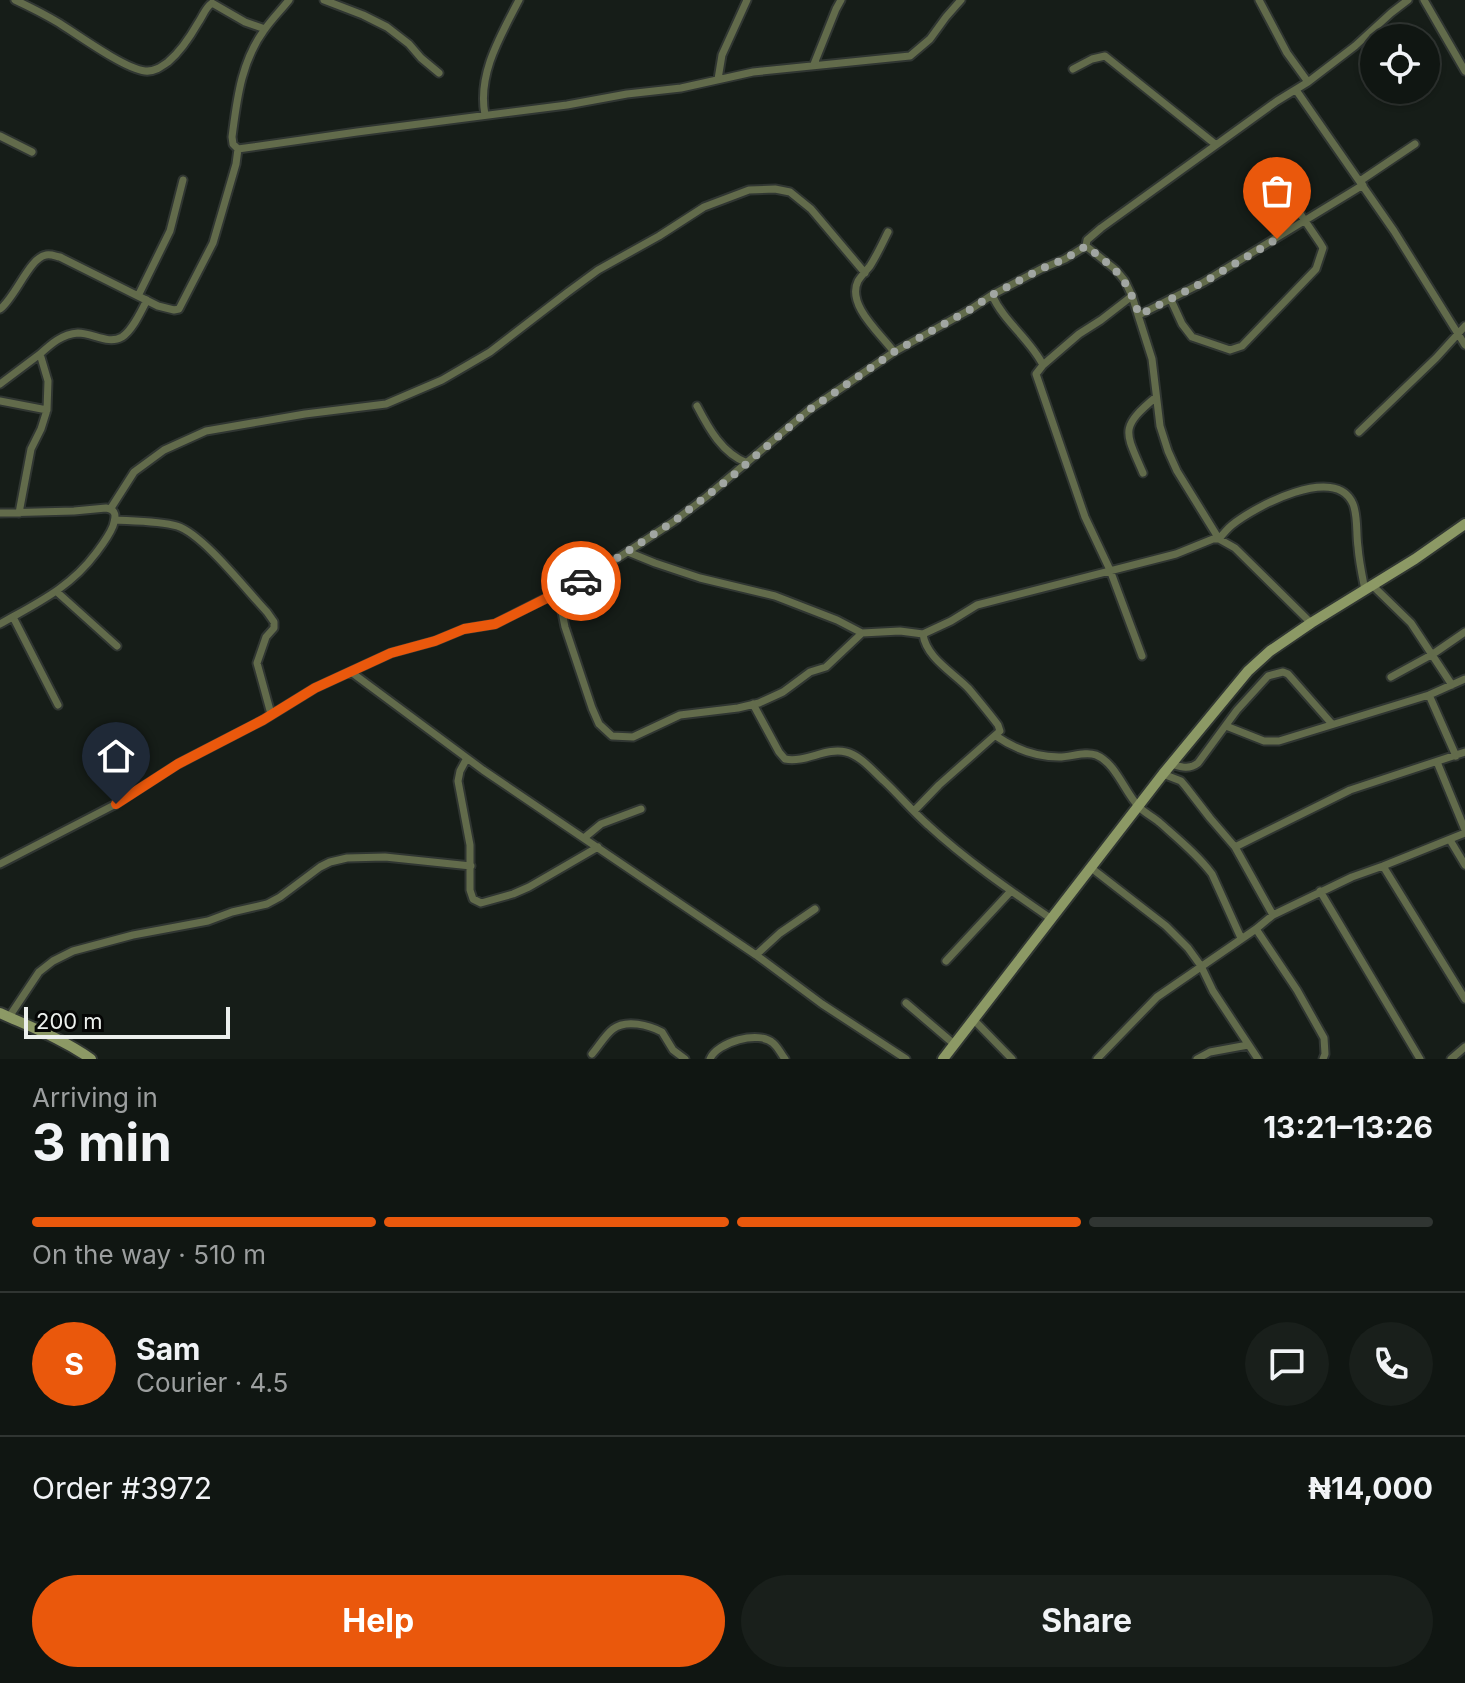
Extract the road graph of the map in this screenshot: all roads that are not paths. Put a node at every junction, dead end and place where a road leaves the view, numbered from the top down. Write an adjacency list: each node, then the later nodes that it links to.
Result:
1 (15, 0): 11 (street)
2 (289, 0): 11 (street)
3 (324, 0): 15 (street)
4 (519, 0): 19 (street)
5 (747, 0): 16 (street)
6 (841, 0): 12 (street)
7 (961, 0): 12 (street)
8 (1259, 0): 17 (street)
9 (1408, 0): 17 (street)
10 (1424, 0): 14 (street)
11 (265, 29): 23 (street)
12 (814, 64): 16 (street)
13 (1073, 69): 21 (street)
14 (1465, 71)
15 (439, 73)
16 (718, 79): 19 (street)
17 (1308, 82): 18 (street)
18 (1296, 90): 21 (street); 26 (street)
19 (485, 115): 23 (street)
20 (0, 136): 24 (street)
21 (1215, 144): 30 (street)
22 (1415, 144): 26 (street)
23 (238, 149): 35 (street)
24 (32, 152)
25 (183, 180): 33 (street)
26 (1362, 183): 28 (street); 40 (street)
27 (1280, 184): 28 (street)
28 (1307, 221): 36 (street); 36 (street)
29 (888, 232): 31 (street)
30 (1086, 246): 32 (street); 34 (street)
31 (865, 273): 42 (street); 53 (street)
32 (992, 295): 42 (street); 44 (street)
33 (138, 296): 35 (street); 37 (street)
34 (1132, 296): 38 (street); 44 (street)
35 (147, 300): 43 (street)
36 (1171, 300): 38 (street)
37 (0, 309)
38 (1139, 315): 46 (street)
39 (1465, 326): 40 (street)
40 (1458, 334): 41 (street); 50 (street)
41 (1465, 345)
42 (894, 352): 51 (street)
43 (40, 354): 45 (street); 49 (street)
44 (1043, 365): 60 (street)
45 (0, 384)
46 (1156, 397): 52 (street); 58 (street)
47 (0, 401): 49 (street)
48 (697, 406): 51 (street)
49 (47, 410): 55 (street)
50 (1359, 432)
51 (747, 463): 59 (street)
52 (1143, 473)
53 (111, 508): 55 (street); 56 (street)
54 (0, 513): 55 (street)
55 (19, 513)
56 (115, 520): 62 (street); 80 (street)
57 (1465, 524): 61 (main road)
58 (1219, 539): 60 (street); 61 (street); 65 (street)
59 (628, 552): 63 (street); 68 (street)
60 (1110, 570): 69 (street); 72 (street)
61 (1368, 588): 65 (main road); 71 (street)
62 (57, 592): 64 (street); 70 (street)
63 (558, 592): 73 (street); 78 (street)
64 (13, 617): 66 (street); 79 (street)
65 (1311, 623): 88 (main road)
66 (0, 624)
67 (1465, 632): 71 (street)
68 (862, 633): 69 (street); 78 (street)
69 (923, 634): 83 (street)
70 (117, 646)
71 (1433, 654): 74 (street); 76 (street)
72 (1142, 656)
73 (351, 672): 80 (street); 86 (street)
74 (1391, 677)
75 (1465, 679): 76 (street)
76 (1452, 685): 77 (street)
77 (1429, 695): 81 (street); 85 (street)
78 (753, 704): 92 (street)
79 (58, 705)
80 (271, 714): 98 (street)
81 (1332, 724): 82 (street); 82 (street)
82 (1226, 726): 88 (street)
83 (996, 736): 90 (street); 92 (street)
84 (1465, 752): 85 (street)
85 (1456, 756): 87 (street)
86 (467, 758): 94 (street); 100 (street)
87 (1437, 762): 93 (street); 97 (street)
88 (1171, 764): 89 (main road)
89 (1163, 774): 90 (main road); 97 (street)
90 (1138, 806): 102 (main road); 109 (street)
91 (641, 809): 94 (street)
92 (914, 811): 103 (street)
93 (1465, 832): 95 (street)
94 (584, 838): 96 (street)
95 (1450, 840): 99 (street); 101 (street)
96 (598, 847): 100 (street); 110 (street)
97 (1235, 847): 106 (street)
98 (0, 864)
99 (1465, 865)
100 (471, 866): 115 (street)
101 (1383, 866): 104 (street); 113 (street)
102 (1090, 867): 107 (main road); 112 (street)
103 (1011, 891): 107 (street); 111 (street)
104 (1320, 891): 106 (street); 133 (street)
105 (815, 909): 110 (street)
106 (1273, 915): 108 (street)
107 (1050, 918): 116 (main road)
108 (1256, 929): 109 (street); 132 (street)
109 (1241, 938): 112 (street)
110 (756, 955): 126 (street)
111 (946, 961)
112 (1201, 966): 118 (street); 129 (street)
113 (1465, 999)
114 (906, 1003): 117 (street)
115 (5, 1015): 122 (main road)
116 (973, 1019): 117 (main road); 128 (street)
117 (954, 1044): 127 (main road)
118 (1248, 1045): 130 (street); 131 (street)
119 (1465, 1047): 121 (street)
120 (592, 1054): 123 (street)
121 (1455, 1058)
122 (91, 1059)
123 (685, 1059)
124 (710, 1059): 125 (street)
125 (785, 1059)
126 (906, 1059)
127 (943, 1059)
128 (1012, 1059)
129 (1097, 1059)
130 (1197, 1059)
131 (1258, 1059)
132 (1323, 1059)
133 (1420, 1059)

